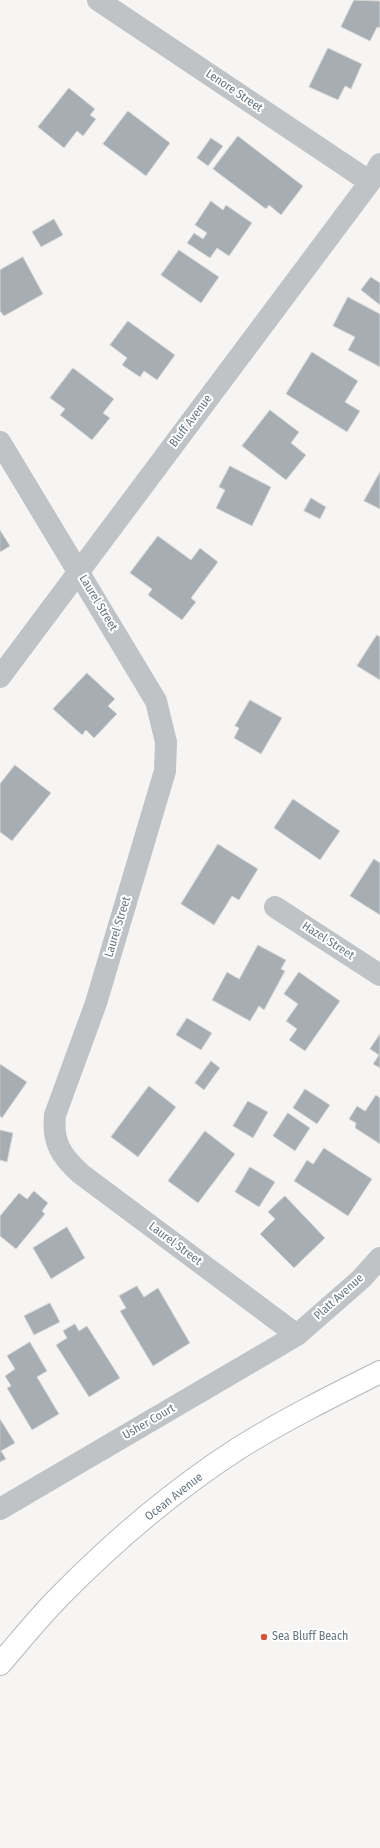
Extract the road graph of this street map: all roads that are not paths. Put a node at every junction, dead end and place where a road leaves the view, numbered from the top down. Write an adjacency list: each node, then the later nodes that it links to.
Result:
1 (98, 0): 2 (street, Lenore Street)
2 (375, 173): 4 (street, Bluff Avenue)
3 (0, 442): 4 (street, Laurel Street)
4 (79, 572): 5 (street, Bluff Avenue); 9 (street, Laurel Street)
5 (0, 677)
6 (275, 907): 7 (street, Hazel Street)
7 (380, 975)
8 (380, 1258): 9 (street, Platt Avenue)
9 (297, 1335): 11 (street, Usher Court)
10 (380, 1372): 12 (main road, Ocean Avenue)
11 (0, 1509)
12 (0, 1664)

